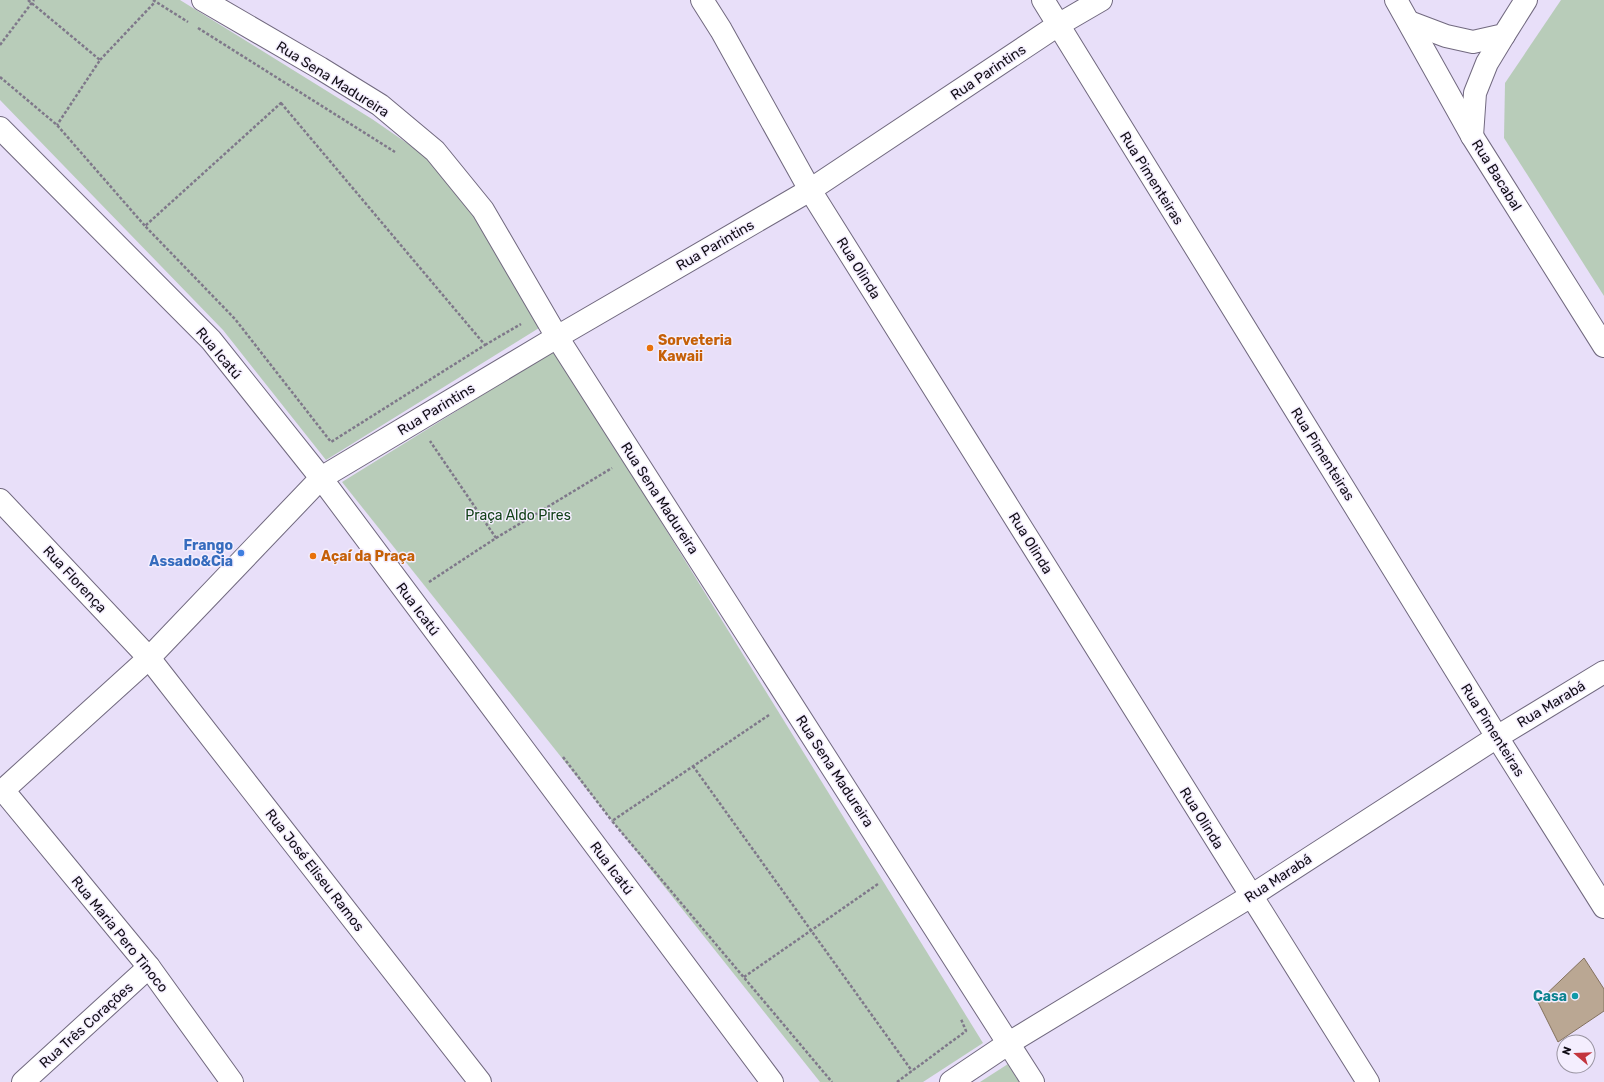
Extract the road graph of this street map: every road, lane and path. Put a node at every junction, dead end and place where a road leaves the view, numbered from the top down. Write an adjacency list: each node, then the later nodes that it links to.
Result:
1 (28, 0): 10 (path)
2 (34, 0): 10 (path)
3 (203, 0): 26 (street, Rua Sena Madureira)
4 (702, 0): 23 (street, Rua Olinda)
5 (1043, 0): 13 (street, Rua Pimenteiras)
6 (1101, 0): 13 (street, Rua Parintins)
7 (1396, 0): 11 (street, Rua Bacabal)
8 (1526, 0): 15 (street)
9 (154, 1): 12 (path); 17 (path)
10 (32, 3): 16 (path); 17 (path)
11 (1409, 22): 15 (street); 21 (street, Rua Bacabal)
12 (191, 23)
13 (1058, 25): 23 (street, Rua Parintins); 38 (street, Rua Pimenteiras)
14 (197, 28): 22 (path)
15 (1504, 34): 21 (street)
16 (0, 45)
17 (100, 60): 19 (path)
18 (0, 77): 19 (path)
19 (57, 125): 24 (path)
20 (0, 128): 31 (street, Rua Icatú)
21 (1472, 136): 28 (street, Rua Bacabal)
22 (398, 154)
23 (810, 190): 26 (street, Rua Parintins); 44 (street, Rua Olinda)
24 (145, 226): 27 (path); 27 (path)
25 (527, 320): 27 (path)
26 (557, 337): 31 (street, Rua Parintins); 50 (street, Rua Sena Madureira)
27 (485, 345)
28 (1604, 346)
29 (428, 439): 33 (path)
30 (616, 466): 33 (path)
31 (321, 478): 35 (street, Rua Parintins); 55 (street, Rua Icatú)
32 (0, 500): 35 (street, Rua Florença)
33 (496, 538): 34 (path)
34 (423, 577)
35 (150, 658): 41 (street, Rua Parintins); 54 (street, Rua José Eliseu Ramos)
36 (1604, 672): 38 (street, Rua Marabá)
37 (775, 711): 40 (path)
38 (1497, 737): 44 (street, Rua Marabá); 45 (street, Rua Pimenteiras)
39 (559, 752): 42 (path)
40 (693, 766): 42 (path); 46 (path)
41 (1, 792): 47 (street, Rua Maria Pero Tinoco)
42 (612, 821): 48 (path)
43 (881, 882): 46 (path)
44 (1251, 896): 50 (street, Rua Marabá); 60 (street, Rua Olinda)
45 (1604, 907)
46 (812, 930): 48 (path); 51 (path)
47 (148, 968): 52 (street, Rua Três Corações); 53 (street, Rua Maria Pero Tinoco)
48 (744, 978): 56 (path)
49 (958, 1013): 51 (path)
50 (1009, 1043): 58 (street, Rua Marabá); 59 (street, Rua Sena Madureira)
51 (912, 1071): 57 (path)
52 (23, 1082)
53 (232, 1082)
54 (480, 1082)
55 (772, 1082)
56 (832, 1082)
57 (897, 1082)
58 (951, 1082)
59 (1032, 1082)
60 (1368, 1082)

